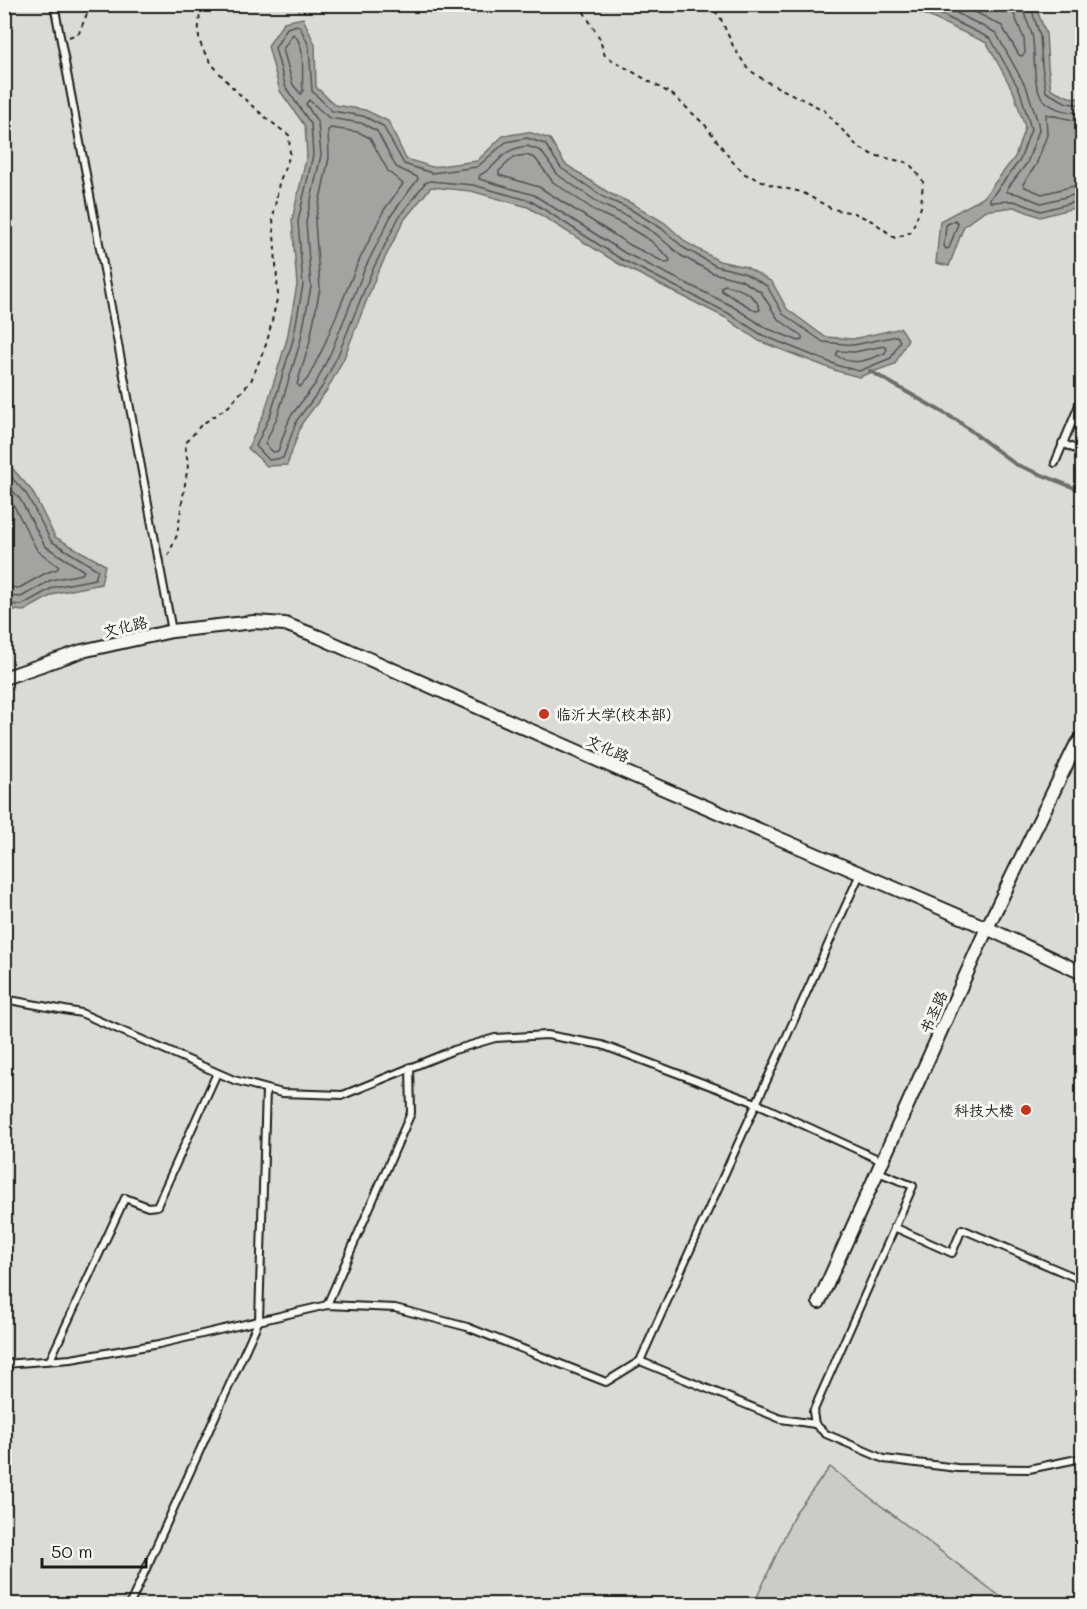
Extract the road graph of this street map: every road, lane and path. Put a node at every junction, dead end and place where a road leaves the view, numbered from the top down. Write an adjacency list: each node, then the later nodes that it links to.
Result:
1 (54, 4): 6 (lane)
2 (91, 4): 6 (path)
3 (201, 4): 11 (path)
4 (579, 4): 5 (path)
5 (709, 4)
6 (61, 41): 11 (lane)
7 (1083, 398): 8 (lane)
8 (1062, 443): 9 (lane); 10 (lane)
9 (1083, 452)
10 (1055, 463)
11 (161, 572): 12 (lane)
12 (172, 631): 13 (street, 文化路); 15 (street, 文化路)
13 (4, 678)
14 (1083, 738): 16 (street, 书圣路)
15 (860, 874): 16 (street, 文化路); 22 (lane)
16 (987, 928): 17 (street, 文化路); 23 (street, 书圣路)
17 (1083, 973)
18 (4, 999): 20 (lane)
19 (410, 1067): 21 (lane); 22 (lane); 27 (lane)
20 (218, 1072): 21 (lane); 29 (lane)
21 (266, 1089): 28 (lane)
22 (756, 1103): 23 (lane); 30 (lane)
23 (880, 1166): 24 (lane); 26 (street, 书圣路)
24 (894, 1227): 25 (lane); 32 (lane)
25 (1083, 1270)
26 (819, 1302)
27 (327, 1305): 28 (lane); 30 (lane)
28 (259, 1320): 29 (lane); 34 (lane)
29 (50, 1360): 31 (lane)
30 (640, 1361): 32 (lane)
31 (4, 1364)
32 (815, 1424): 33 (lane)
33 (1083, 1458)
34 (130, 1605)

